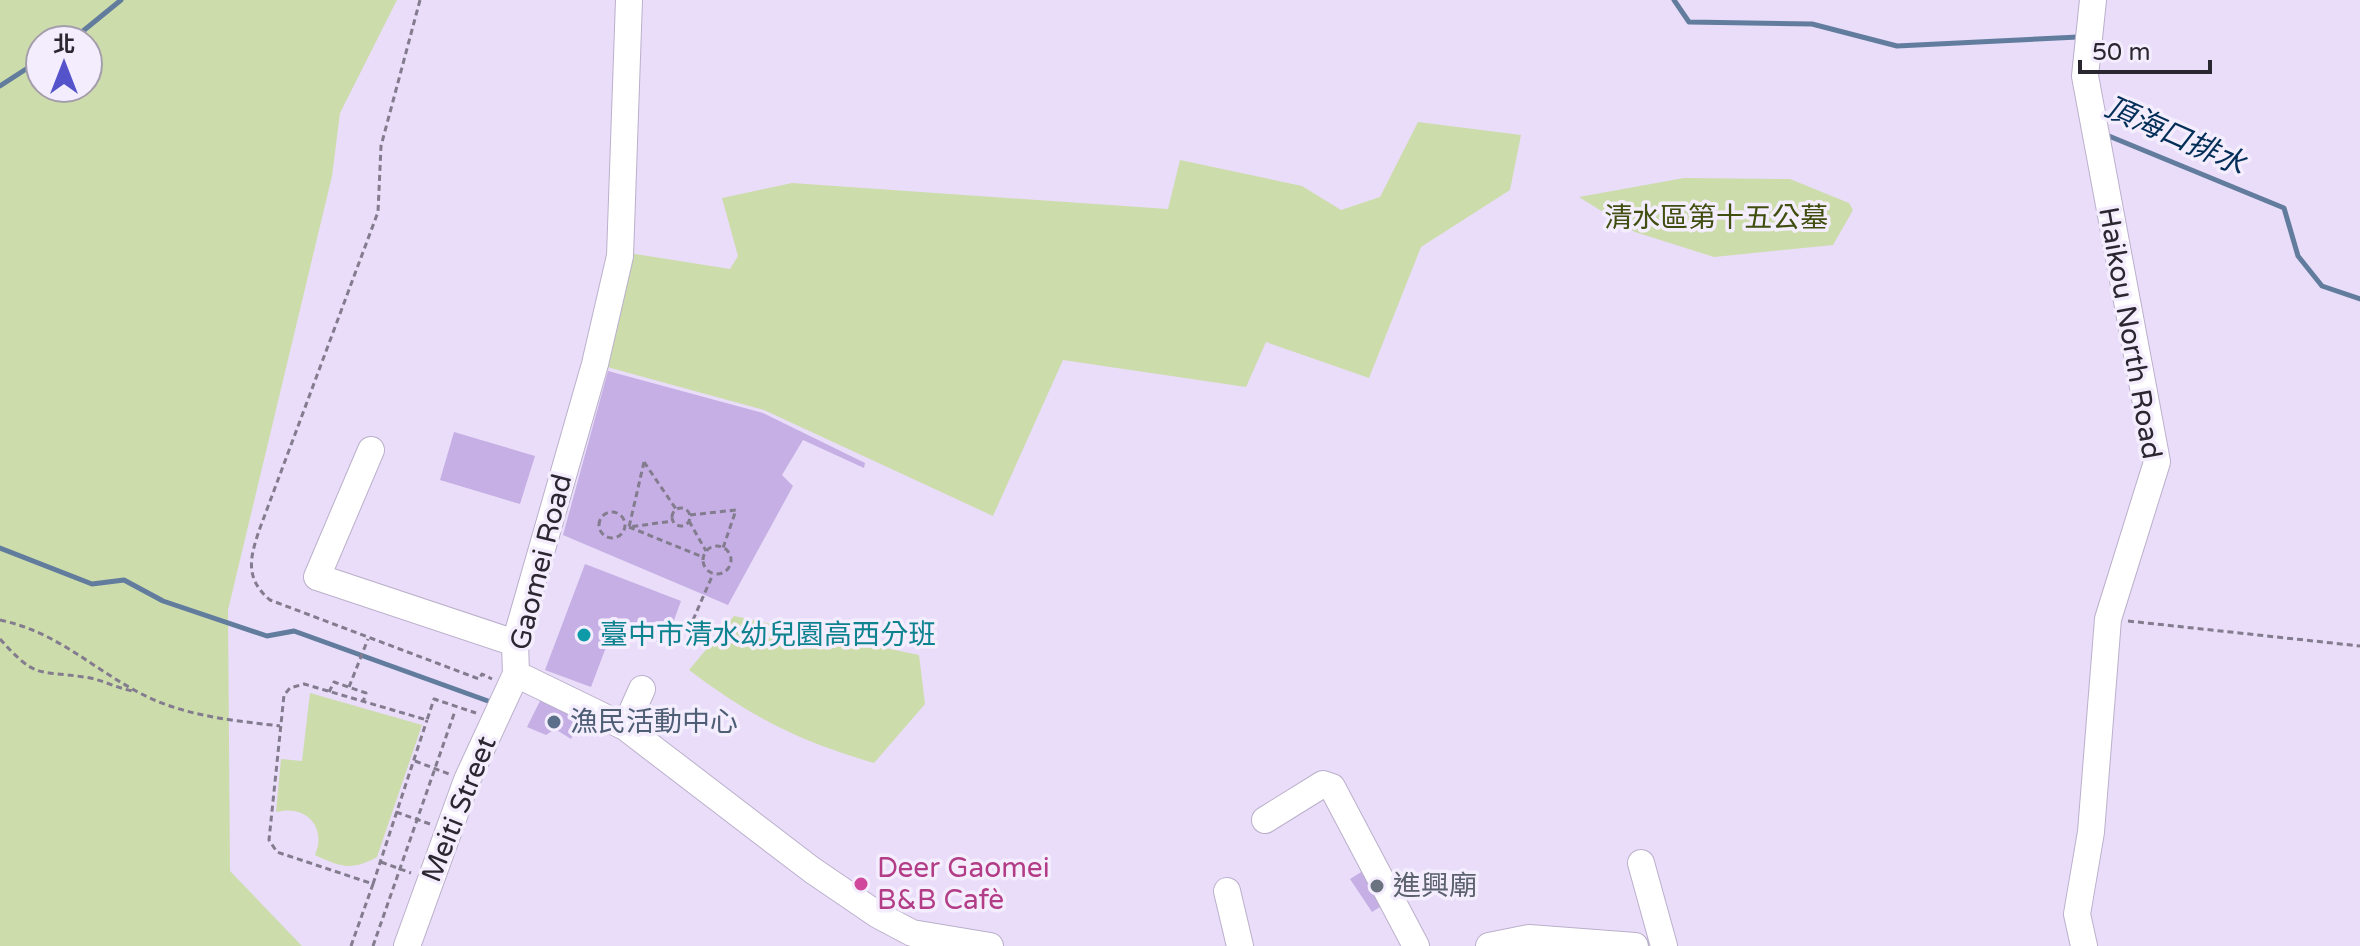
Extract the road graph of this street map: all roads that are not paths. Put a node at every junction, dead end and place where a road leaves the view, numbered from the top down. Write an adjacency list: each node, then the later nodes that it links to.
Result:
1 (629, 0): 4 (street, Gaomei Road)
2 (2093, 0): 19 (street, Haikou North Road)
3 (371, 450): 4 (street)
4 (515, 643): 5 (street, Gaomei Road)
5 (516, 674): 7 (street, Gaomei Road); 12 (street, Meiti Street)
6 (642, 689): 7 (street)
7 (625, 727): 11 (street, Gaomei Road)
8 (1265, 820): 15 (street)
9 (1641, 863): 18 (street)
10 (1227, 891): 14 (street)
11 (921, 940): 13 (street, Gaomei Road)
12 (407, 946)
13 (990, 946)
14 (1240, 946)
15 (1416, 946)
16 (1489, 946): 17 (street)
17 (1635, 946)
18 (1664, 946)
19 (2084, 946)

